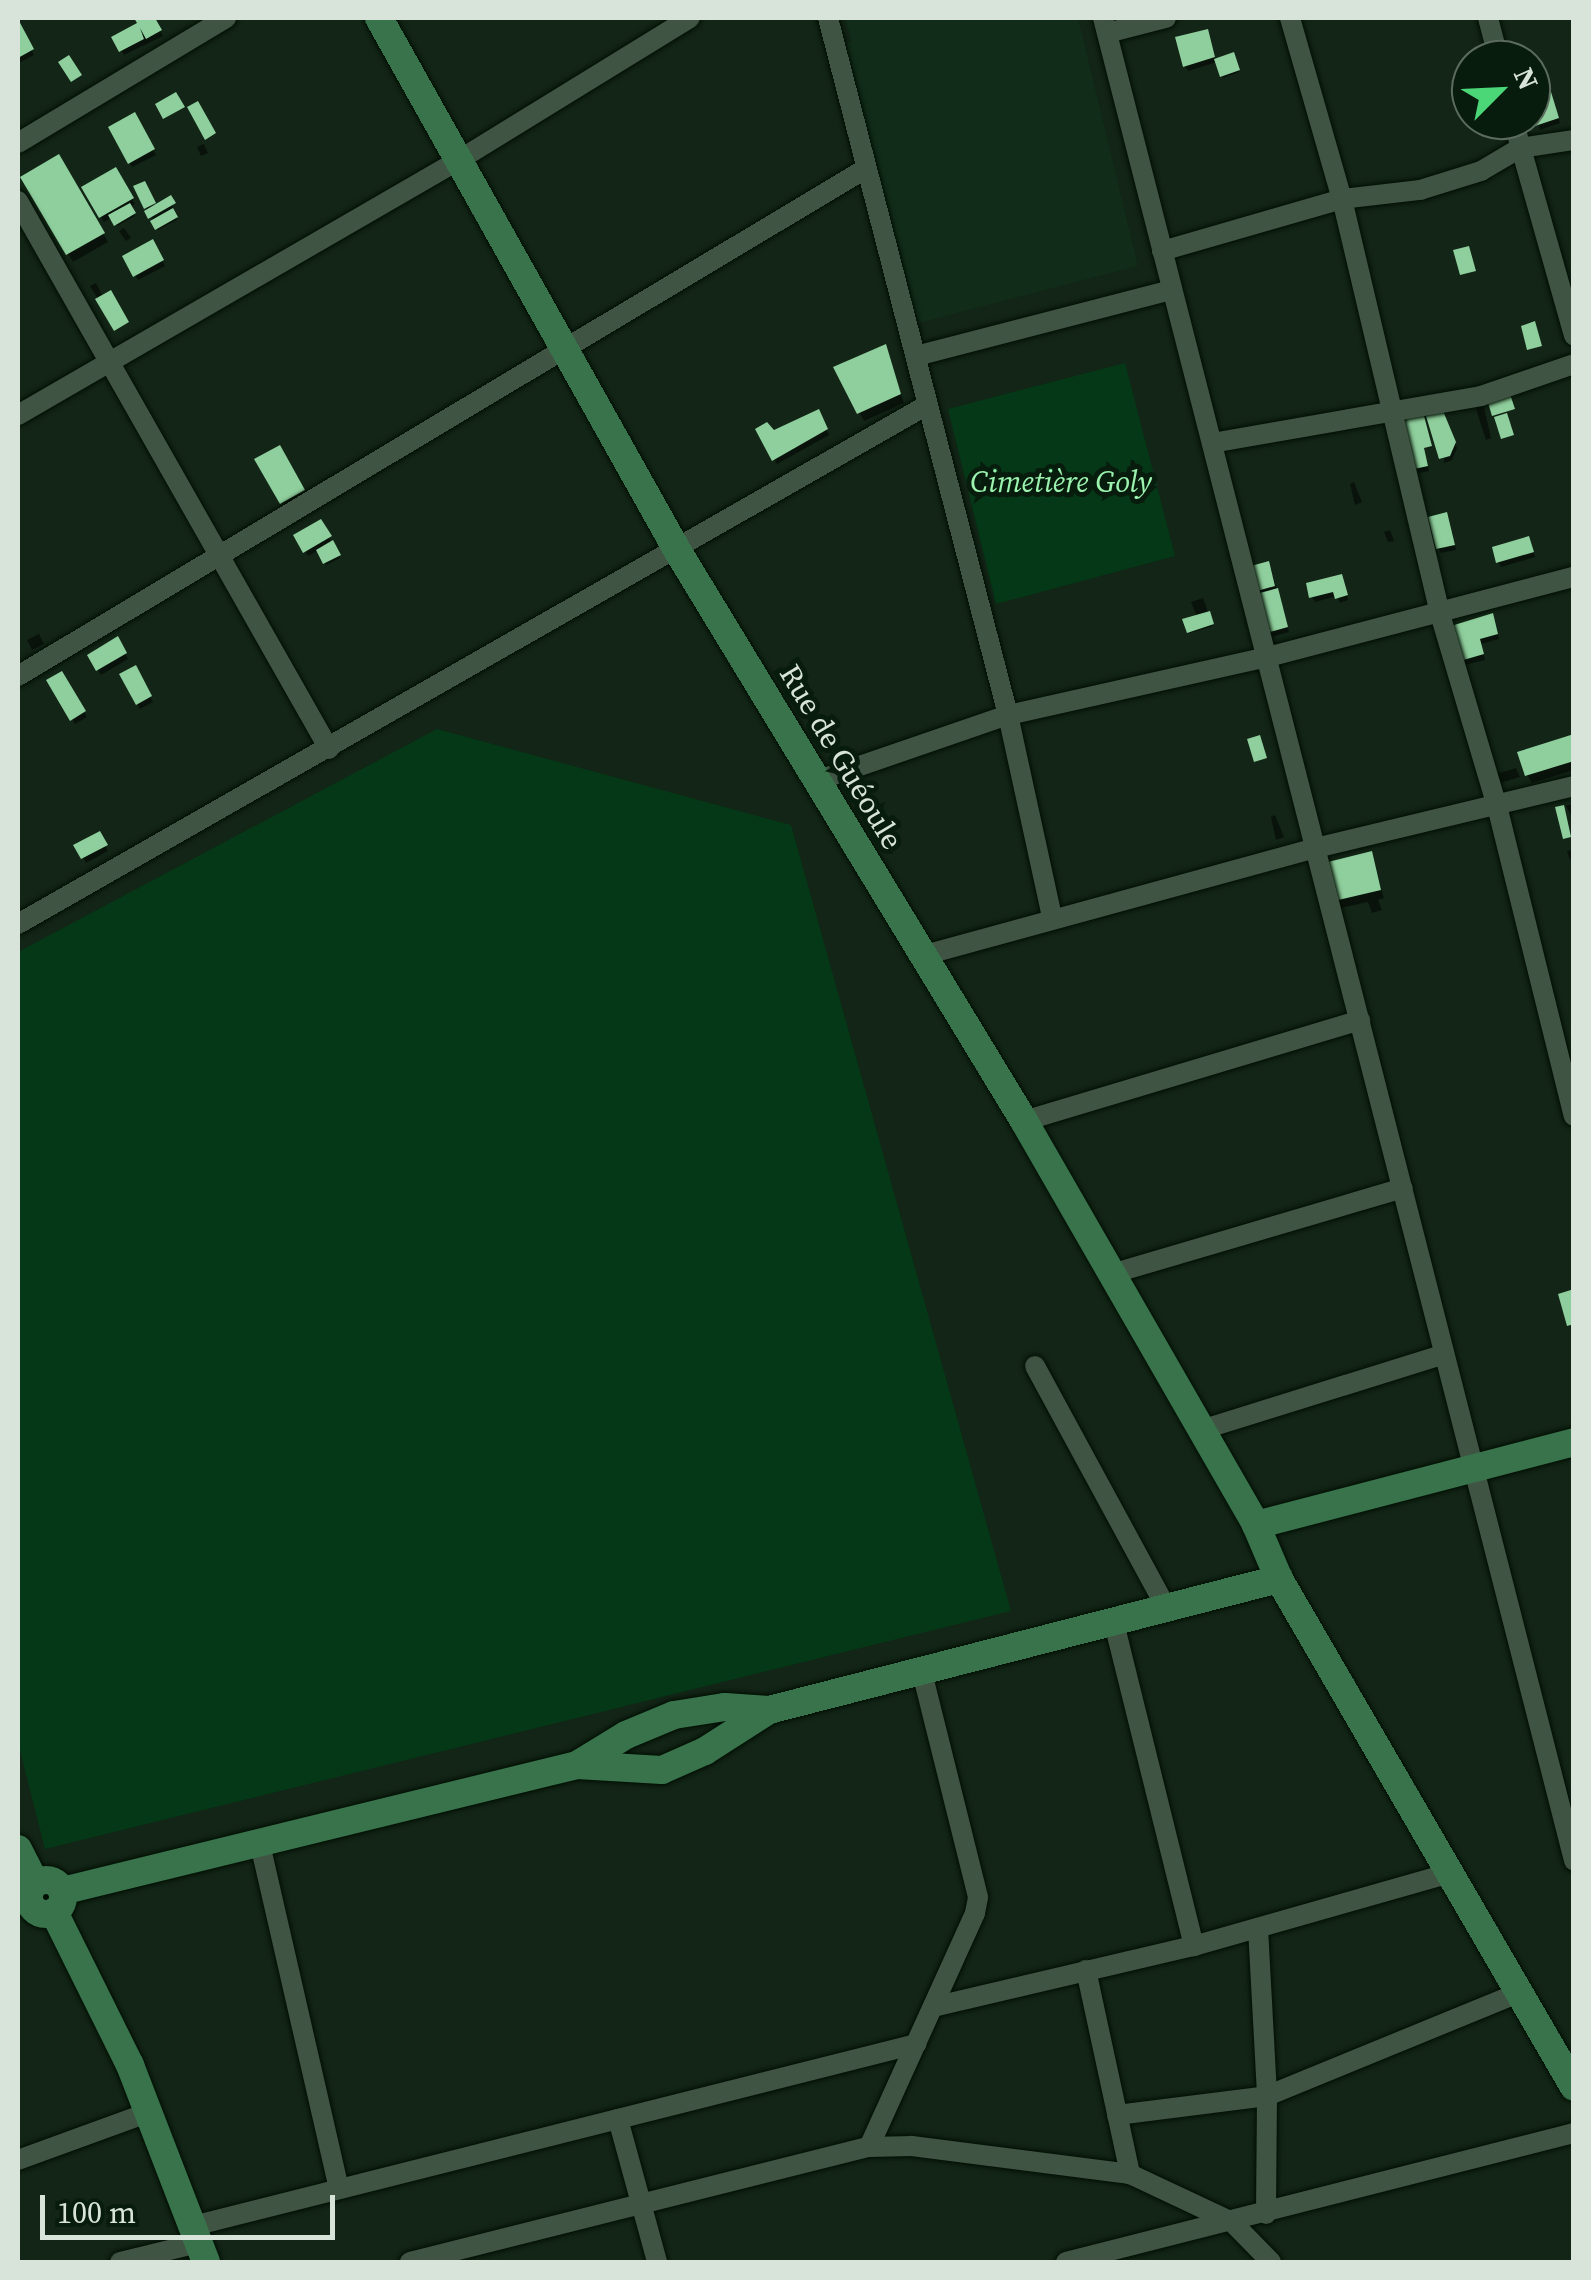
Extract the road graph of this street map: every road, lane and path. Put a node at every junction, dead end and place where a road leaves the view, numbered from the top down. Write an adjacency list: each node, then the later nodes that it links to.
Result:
1 (226, 18): 10 (street)
2 (379, 18): 12 (main road, Rue de Guéoule)
3 (690, 18): 12 (street)
4 (828, 18): 13 (street)
5 (1166, 18): 7 (street)
6 (1290, 18): 14 (street)
7 (1105, 25): 16 (street)
8 (1518, 140): 11 (street)
9 (1574, 140): 11 (street)
10 (18, 143)
11 (1520, 148): 14 (street); 18 (street)
12 (459, 160): 19 (main road, Rue de Guéoule); 21 (street)
13 (865, 169): 19 (street); 20 (street)
14 (1342, 199): 16 (street); 24 (street)
15 (18, 201): 21 (street)
16 (1162, 251): 17 (street)
17 (1172, 290): 20 (street); 26 (street)
18 (1574, 336)
19 (567, 351): 27 (main road, Rue de Guéoule); 28 (street)
20 (916, 356): 23 (street)
21 (112, 362): 25 (street); 28 (street)
22 (1574, 364): 24 (street)
23 (927, 405): 27 (street); 33 (street)
24 (1392, 412): 26 (street); 30 (street)
25 (18, 415)
26 (1212, 443): 31 (street)
27 (677, 550): 34 (street); 35 (main road, Rue de Guéoule)
28 (221, 556): 32 (street); 34 (street)
29 (1574, 577): 30 (street)
30 (1440, 614): 31 (street); 37 (street)
31 (1268, 657): 33 (street); 38 (street)
32 (18, 676)
33 (1008, 716): 35 (street); 39 (street)
34 (329, 748): 40 (street)
35 (819, 780): 41 (main road, Rue de Guéoule)
36 (1574, 786): 37 (street)
37 (1497, 806): 38 (street); 43 (street)
38 (1316, 848): 39 (street); 42 (street)
39 (1052, 917): 41 (street)
40 (18, 924)
41 (921, 956): 44 (main road, Rue de Guéoule)
42 (1360, 1020): 44 (street); 45 (street)
43 (1574, 1116)
44 (1024, 1121): 46 (main road, Rue de Guéoule)
45 (1403, 1188): 46 (street); 47 (street)
46 (1111, 1274): 49 (main road, Rue de Guéoule)
47 (1442, 1355): 49 (street); 51 (street)
48 (1036, 1366): 54 (street)
49 (1201, 1430): 52 (main road, Rue de Guéoule)
50 (1574, 1442): 51 (main road)
51 (1471, 1467): 52 (main road); 61 (street)
52 (1256, 1526): 53 (main road, Rue de Guéoule)
53 (1279, 1579): 54 (main road); 62 (main road, Rue de Guéoule)
54 (1166, 1607): 55 (main road)
55 (1114, 1623): 56 (main road); 65 (street)
56 (922, 1672): 57 (main road); 68 (street)
57 (769, 1710): 58 (main road); 58 (main road)
58 (577, 1765): 59 (main road)
59 (260, 1844): 63 (main road); 79 (street)
60 (18, 1849): 63 (main road)
61 (1574, 1861)
62 (1450, 1873): 64 (street); 67 (main road, Rue de Guéoule)
63 (40, 1897): 72 (main road)
64 (1258, 1928): 65 (street); 71 (street)
65 (1194, 1946): 66 (street)
66 (1086, 1970): 68 (street); 73 (street)
67 (1521, 1992): 70 (main road, Rue de Guéoule); 71 (street)
68 (933, 2007): 69 (street)
69 (916, 2044): 74 (street); 76 (street)
70 (1574, 2087)
71 (1267, 2096): 73 (street); 81 (street)
72 (150, 2112): 77 (street); 83 (main road)
73 (1118, 2115): 78 (street)
74 (618, 2118): 79 (street); 80 (street)
75 (1574, 2134): 81 (street)
76 (869, 2146): 78 (street); 80 (street)
77 (18, 2160)
78 (1130, 2174): 82 (street)
79 (339, 2189): 83 (street)
80 (641, 2204): 85 (street); 86 (street)
81 (1266, 2214): 82 (street)
82 (1232, 2222): 87 (street); 88 (street)
83 (199, 2244): 84 (street)
84 (120, 2262)
85 (410, 2262)
86 (657, 2262)
87 (1066, 2262)
88 (1271, 2262)

